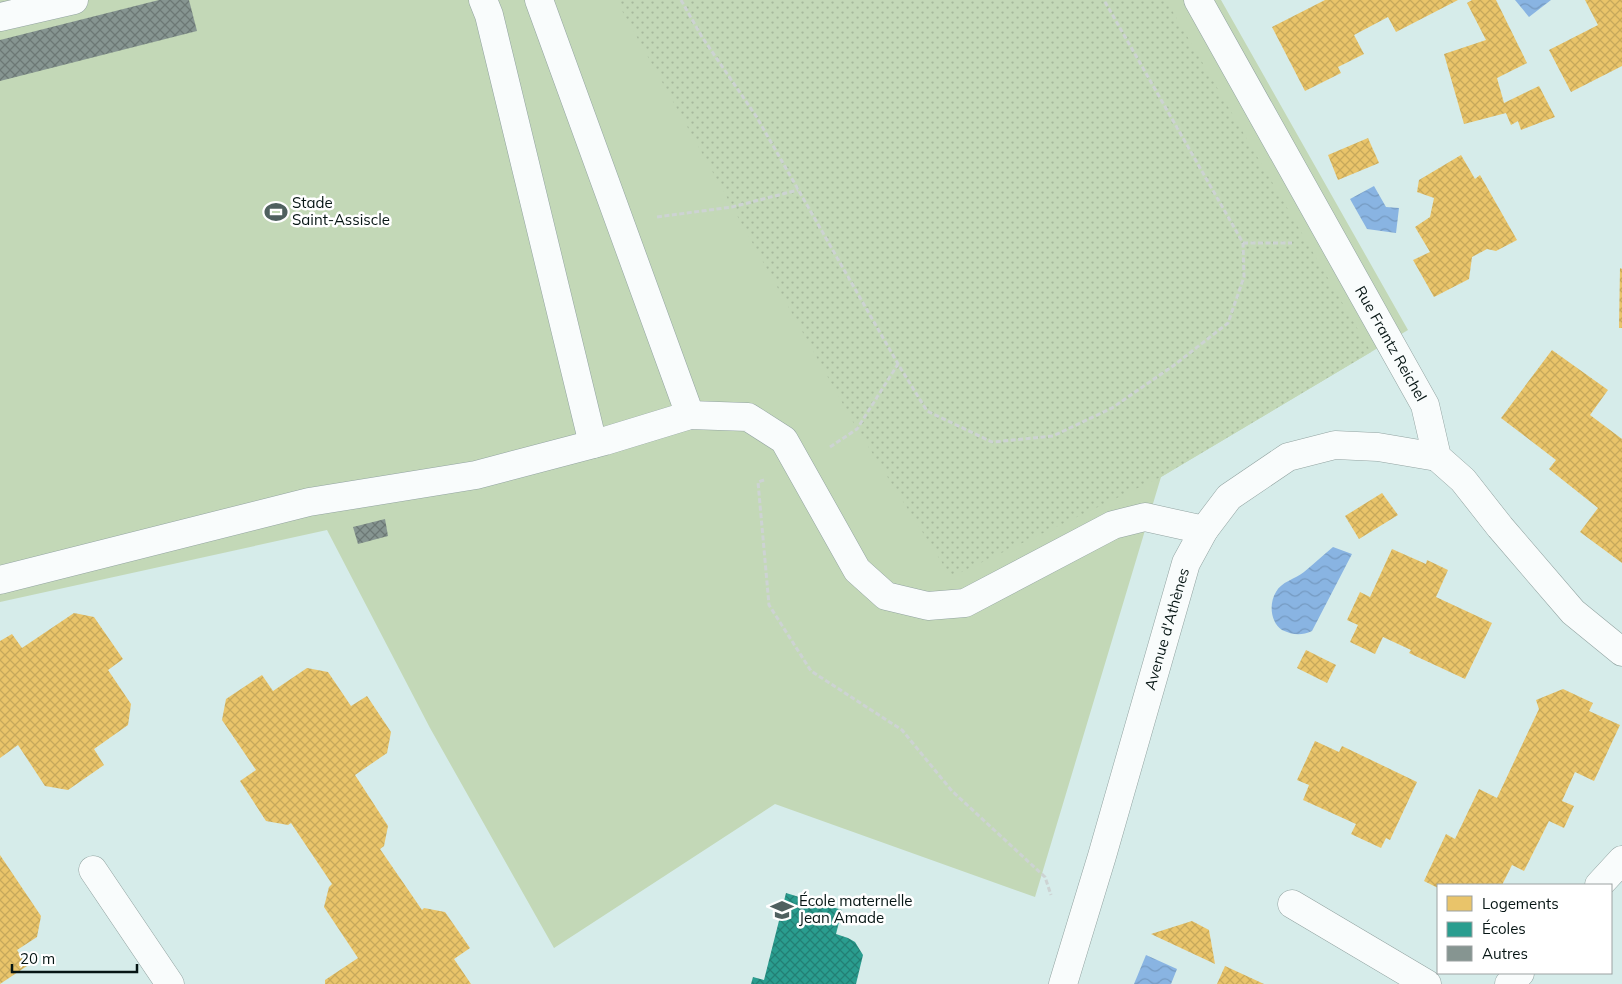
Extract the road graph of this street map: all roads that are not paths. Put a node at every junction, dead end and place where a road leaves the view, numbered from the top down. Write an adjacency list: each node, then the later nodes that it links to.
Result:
1 (74, 0): 5 (street)
2 (483, 0): 7 (street)
3 (539, 0): 6 (street)
4 (1198, 0): 8 (street, Rue Frantz Reichel)
5 (0, 17)
6 (690, 415): 7 (street); 9 (street)
7 (593, 444): 10 (street)
8 (1437, 457): 9 (street, Avenue d'Athènes); 11 (street)
9 (1204, 530): 18 (street, Avenue d'Athènes)
10 (0, 580)
11 (1622, 652)
12 (1622, 860): 14 (street)
13 (93, 870): 17 (street)
14 (1600, 884)
15 (1292, 904): 19 (street)
16 (1519, 974): 20 (street)
17 (169, 984)
18 (1063, 984)
19 (1427, 984)
20 (1509, 984)

